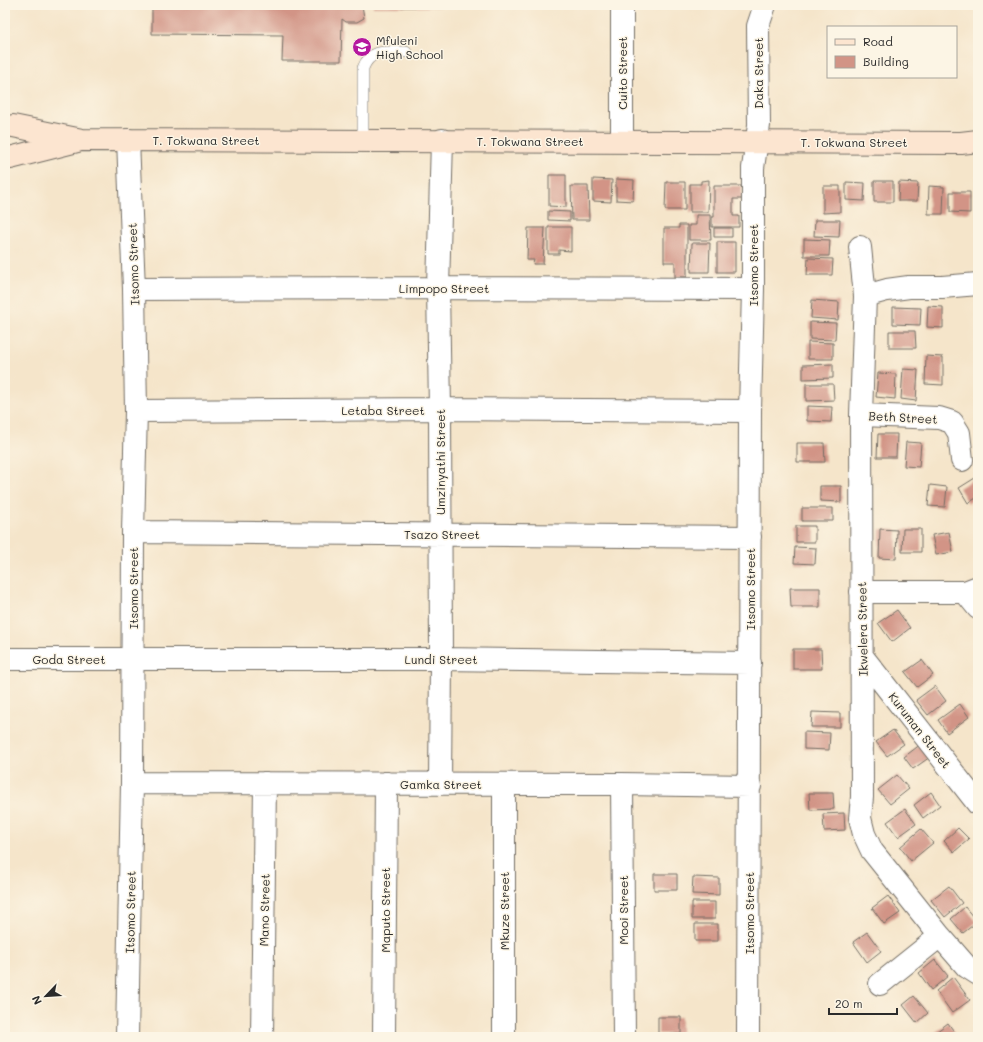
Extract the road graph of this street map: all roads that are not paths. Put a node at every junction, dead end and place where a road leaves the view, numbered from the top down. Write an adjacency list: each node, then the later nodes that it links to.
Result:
1 (622, 5): 9 (street, Cuito Street)
2 (765, 5): 11 (street, Daka Street)
3 (406, 52): 8 (lane)
4 (9, 121): 5 (street, T. Tokwana Street); 12 (street)
5 (82, 140): 6 (street, T. Tokwana Street); 12 (street, T. Tokwana Street)
6 (128, 140): 8 (street, T. Tokwana Street); 16 (street, Itsomo Street)
7 (442, 140): 8 (street, T. Tokwana Street); 9 (street, T. Tokwana Street); 15 (street, Umzinyathi Street)
8 (363, 141)
9 (622, 141): 11 (street, T. Tokwana Street)
10 (978, 141): 11 (street, T. Tokwana Street)
11 (757, 142): 17 (street, Itsomo Street)
12 (7, 161)
13 (860, 247): 18 (street, Ikwelera Street)
14 (978, 284): 18 (street)
15 (438, 288): 16 (street, Limpopo Street); 17 (street, Limpopo Street); 19 (street, Umzinyathi Street)
16 (134, 289): 20 (street, Itsomo Street)
17 (753, 289): 21 (street, Itsomo Street)
18 (865, 296): 22 (street, Ikwelera Street)
19 (440, 409): 20 (street, Letaba Street); 21 (street, Letaba Street); 25 (street, Umzinyathi Street)
20 (136, 411): 24 (street, Itsomo Street)
21 (750, 411): 26 (street, Itsomo Street)
22 (861, 415): 23 (street, Beth Street); 27 (street, Ikwelera Street)
23 (962, 460)
24 (133, 532): 25 (street, Tsazo Street); 32 (street, Itsomo Street)
25 (441, 534): 26 (street, Tsazo Street); 30 (street, Umzinyathi Street)
26 (750, 537): 33 (street, Itsomo Street)
27 (861, 592): 28 (street); 29 (street, Ikwelera Street)
28 (974, 596)
29 (862, 656): 41 (street, Kuruman Street); 42 (street, Ikwelera Street)
30 (441, 658): 32 (street, Lundi Street); 33 (street, Lundi Street); 37 (street, Umzinyathi Street)
31 (5, 659): 32 (street, Goda Street)
32 (133, 659): 34 (street, Itsomo Street)
33 (750, 663): 40 (street, Itsomo Street)
34 (132, 783): 35 (street, Gamka Street); 45 (street, Itsomo Street)
35 (265, 783): 36 (street, Gamka Street); 46 (street, Mano Street)
36 (386, 783): 37 (street, Gamka Street); 47 (street, Maputo Street)
37 (440, 784): 38 (street, Gamka Street)
38 (504, 784): 39 (street, Gamka Street); 48 (street, Mkuze Street)
39 (622, 784): 40 (street, Gamka Street); 49 (street, Mooi Street)
40 (750, 786): 50 (street, Itsomo Street)
41 (978, 804)
42 (940, 936): 43 (street, Ikwelera Street); 44 (street)
43 (978, 974)
44 (880, 984)
45 (127, 1037)
46 (262, 1037)
47 (384, 1037)
48 (504, 1037)
49 (624, 1037)
50 (748, 1037)

